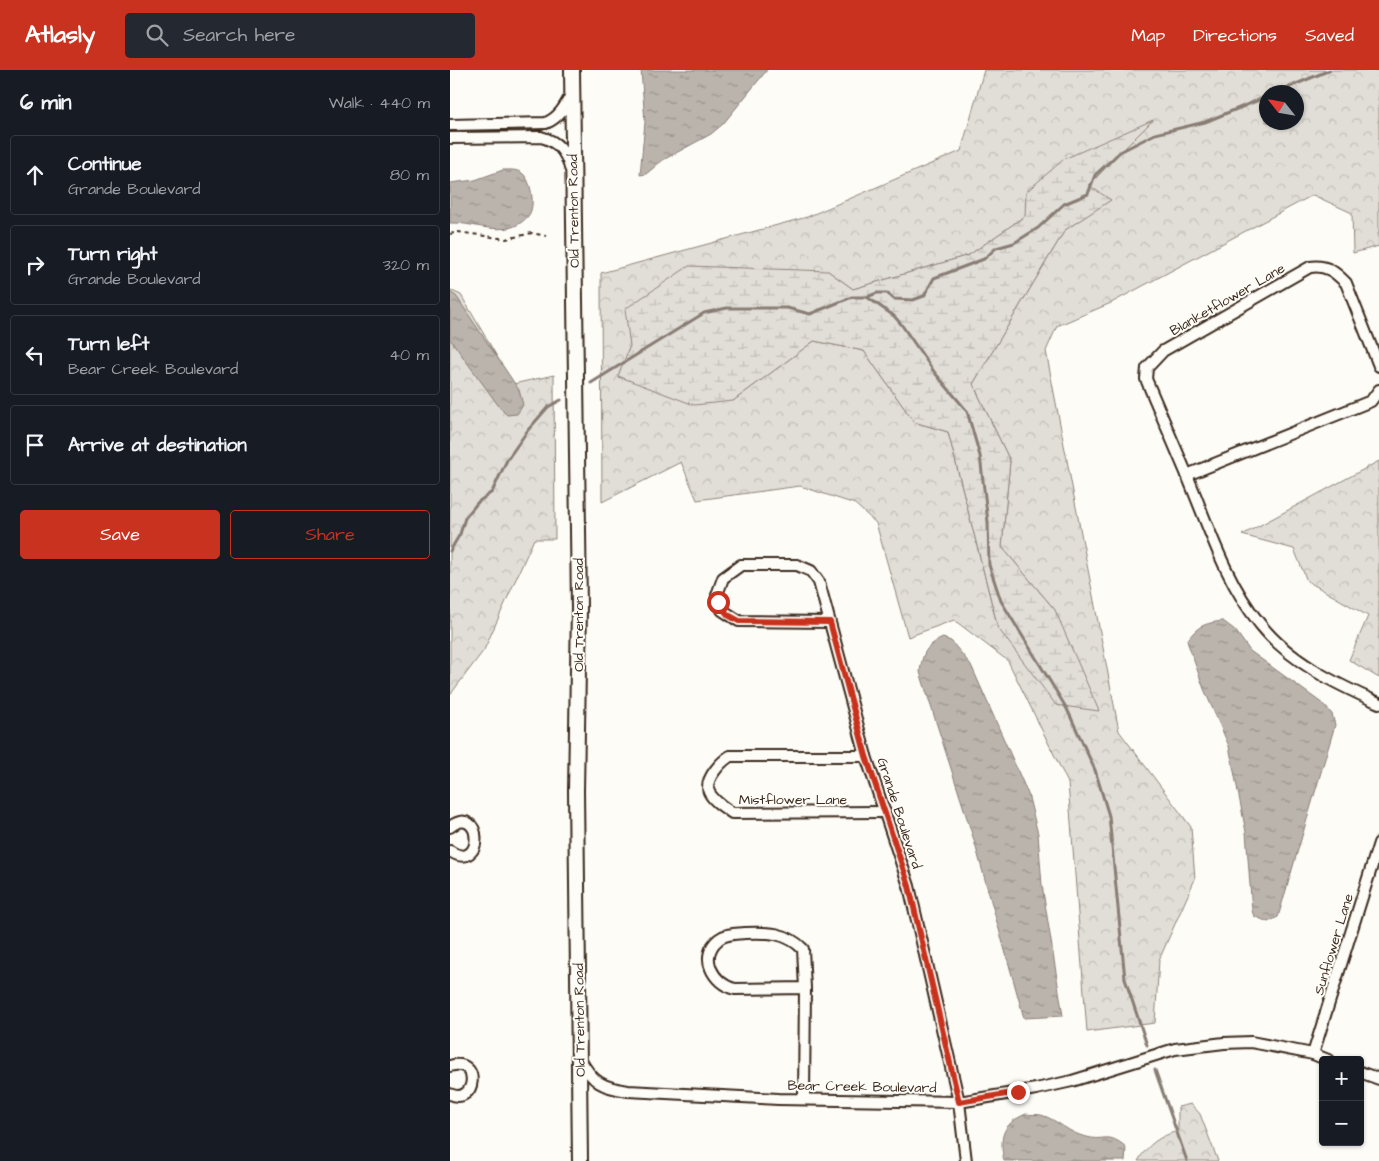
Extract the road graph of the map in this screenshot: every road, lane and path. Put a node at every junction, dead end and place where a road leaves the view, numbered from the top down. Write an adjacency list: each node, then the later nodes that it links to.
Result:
1 (572, 70): 2 (main road, Old Trenton Road)
2 (572, 92): 3 (street); 5 (main road, Old Trenton Road)
3 (450, 125)
4 (450, 138): 5 (street)
5 (572, 178): 21 (main road, Old Trenton Road)
6 (450, 234): 7 (path)
7 (546, 236)
8 (1379, 366): 10 (street, Blanketflower Lane)
9 (1379, 390): 10 (street)
10 (1186, 475): 12 (street, Blanketflower Lane)
11 (830, 622): 11 (street, Grande Boulevard); 13 (street, Grande Boulevard)
12 (1379, 703)
13 (866, 756): 14 (street, Grande Boulevard); 14 (street, Mistflower Lane)
14 (885, 812): 27 (street, Grande Boulevard)
15 (450, 827): 17 (street)
16 (1379, 843): 19 (street, Sunflower Lane)
17 (450, 851)
18 (805, 988): 18 (street); 26 (street)
19 (1313, 1054): 20 (street, Bear Creek Boulevard); 27 (street, Bear Creek Boulevard)
20 (1319, 1056)
21 (580, 1058): 26 (street, Bear Creek Boulevard); 28 (main road, Old Trenton Road)
22 (450, 1066): 25 (street)
23 (1364, 1073): 24 (street)
24 (1379, 1079)
25 (450, 1094)
26 (804, 1098): 27 (street, Bear Creek Boulevard)
27 (959, 1102): 29 (street, Grande Boulevard)
28 (580, 1161)
29 (966, 1161)

